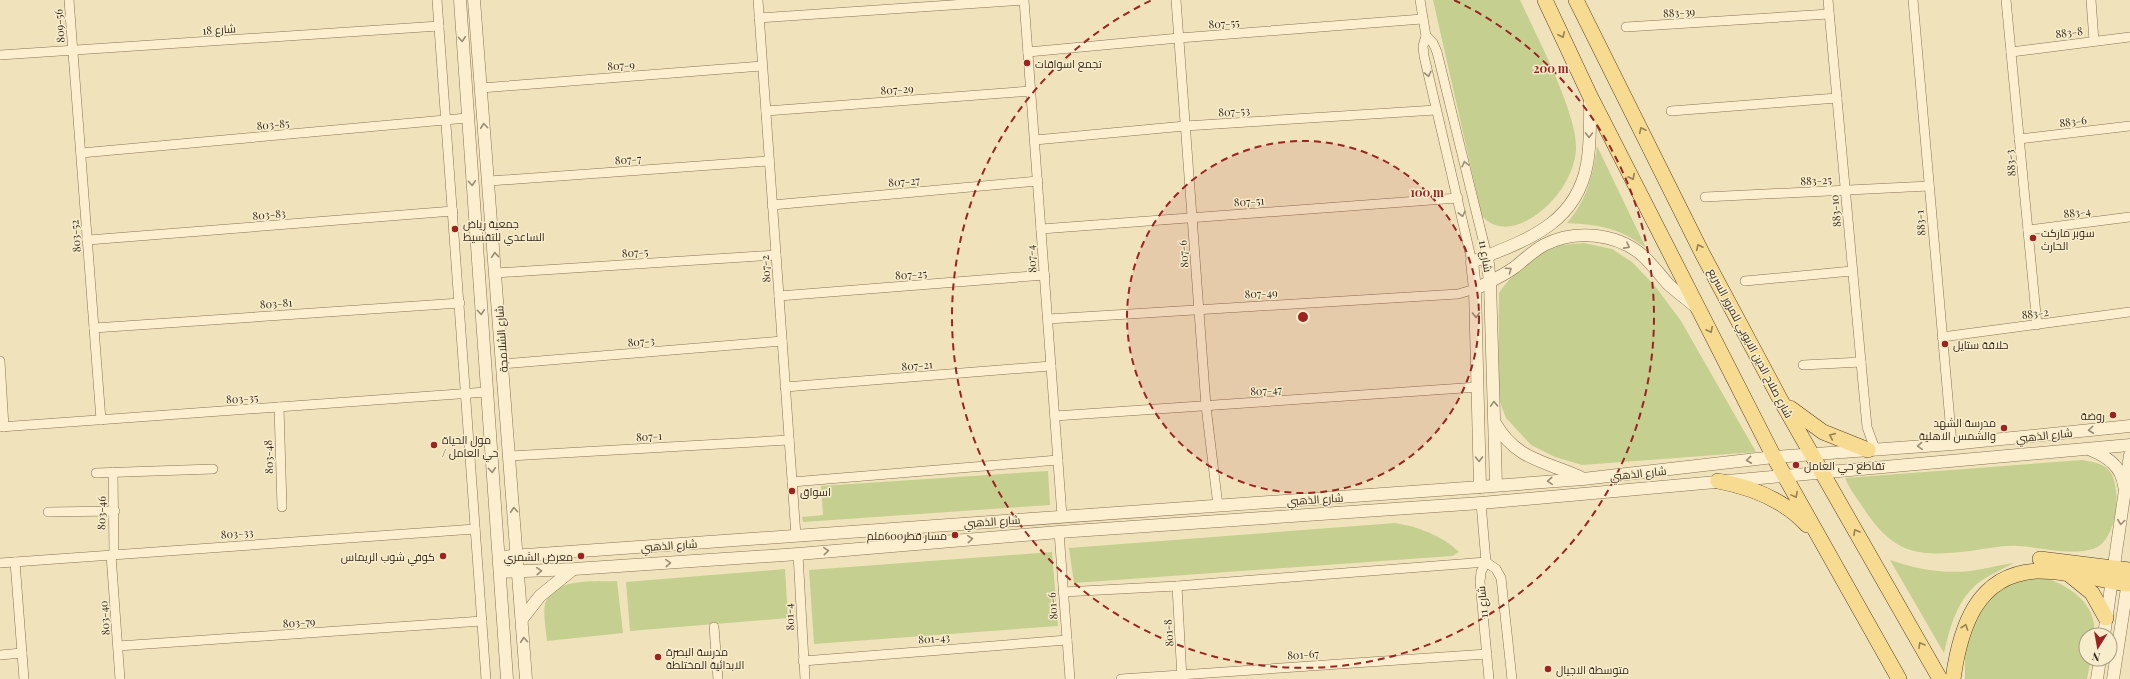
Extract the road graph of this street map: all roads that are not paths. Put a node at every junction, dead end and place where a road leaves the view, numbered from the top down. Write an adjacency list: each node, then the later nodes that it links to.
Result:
1 (70, 0): 24 (street, 809-56)
2 (437, 0): 18 (street)
3 (460, 0): 36 (street, شارع الشلامجة, one-way to 36)
4 (474, 0): 29 (street, شارع الشلامجة)
5 (758, 0): 16 (street, 807-2)
6 (1024, 0): 16 (street); 25 (street, 807-4)
7 (1176, 0): 22 (street, 807-6)
8 (1420, 0): 17 (street, شارع 11)
9 (1545, 0): 31 (main road, one-way to 31)
10 (1576, 0): 85 (main road, شارع صلاح الدين الايوبي للمرور السريع, one-way to 10)
11 (1828, 0): 15 (street, 883-10)
12 (1913, 0): 46 (street, 883-1)
13 (2006, 0): 26 (street, 883-3)
14 (2091, 0): 23 (street)
15 (1829, 14): 19 (street, 883-39); 32 (street, 883-10)
16 (759, 18): 28 (street, 807-2)
17 (1422, 20): 20 (street, شارع 11); 22 (street, 807-55)
18 (439, 26): 24 (street, شارع 18); 37 (street)
19 (1626, 27)
20 (1426, 36): 33 (street, شارع 11, one-way to 33); 58 (street, شارع 11, one-way to 20)
21 (2130, 37): 23 (street, 883-8)
22 (1179, 38): 25 (street, 807-55); 38 (street, 807-6)
23 (2094, 41): 26 (street, 883-8)
24 (73, 50): 27 (street, شارع 18); 42 (street, 803-52)
25 (1028, 52): 30 (street, 807-4)
26 (2011, 52): 40 (street, 883-3)
27 (0, 55)
28 (762, 66): 29 (street, 807-9); 34 (street, 807-2)
29 (481, 88): 44 (street, شارع الشلامجة, one-way to 29)
30 (1031, 91): 34 (street, 807-29); 41 (street, 807-4)
31 (1590, 96): 58 (street, one-way to 58); 69 (main road, one-way to 69)
32 (1837, 98): 35 (street); 47 (street, 883-10)
33 (1436, 110): 38 (street, 807-53); 49 (street, شارع 11)
34 (766, 111): 43 (street, 807-2)
35 (1671, 111)
36 (467, 118): 37 (street, 803-85); 83 (street, شارع الشلامجة, one-way to 83)
37 (446, 120): 42 (street, 803-85); 51 (street)
38 (1185, 126): 41 (street, 807-53); 52 (street, 807-6)
39 (2130, 126): 40 (street, 883-6)
40 (2019, 139): 55 (street, 883-3)
41 (1035, 140): 45 (street, 807-4)
42 (81, 153): 56 (street, 803-52)
43 (769, 161): 44 (street, 807-7); 50 (street, 807-2)
44 (489, 181): 61 (street, شارع الشلامجة, one-way to 44)
45 (1038, 181): 50 (street, 807-27); 54 (street, 807-4)
46 (1929, 186): 47 (street, 883-25); 74 (street, 883-1)
47 (1845, 190): 48 (street, 883-25); 60 (street, 883-10)
48 (1705, 197)
49 (1458, 198): 52 (street, 807-51); 59 (street, شارع 11, one-way to 59)
50 (772, 206): 57 (street, 807-2)
51 (453, 211): 56 (street, 803-83); 67 (street)
52 (1192, 217): 54 (street, 807-51); 68 (street, 807-6)
53 (2130, 217): 55 (street, 883-4)
54 (1041, 229): 62 (street, 807-4)
55 (2028, 230): 72 (street, 883-3)
56 (88, 240): 73 (street, 803-52)
57 (776, 255): 61 (street, 807-5); 66 (street, 807-2)
58 (1487, 256): 59 (street); 64 (street, شارع 11)
59 (1472, 262): 65 (street, شارع 11)
60 (1852, 271): 63 (street); 77 (street, 883-10)
61 (496, 273): 78 (street, شارع الشلامجة)
62 (1045, 276): 66 (street, 807-25); 71 (street, 807-4)
63 (1745, 281)
64 (1490, 282): 65 (street); 69 (street, one-way to 69); 90 (street, شارع 11, one-way to 64)
65 (1475, 289): 68 (street, 807-49); 81 (street, شارع 11, one-way to 81)
66 (779, 296): 75 (street, 807-2)
67 (460, 303): 73 (street, 803-81); 84 (street)
68 (1199, 309): 71 (street, 807-49); 86 (street, 807-6)
69 (1699, 310): 101 (main road, one-way to 101)
70 (2130, 312): 72 (street, 883-2)
71 (1048, 319): 80 (street, 807-4)
72 (2037, 325): 74 (street, 883-2)
73 (94, 328): 89 (street, 803-52)
74 (1942, 337): 94 (street, 883-1)
75 (782, 342): 78 (street, 807-3); 82 (street, 807-2)
76 (0, 361): 92 (street)
77 (1860, 362): 79 (street); 96 (street, 883-10)
78 (503, 364): 100 (street, شارع الشلامجة)
79 (1803, 365)
80 (1051, 366): 82 (street, 807-21); 88 (street, 807-4)
81 (1478, 387): 86 (street, 807-47); 112 (street, شارع 11, one-way to 112)
82 (785, 388): 93 (street, 807-2)
83 (486, 392): 84 (street, 803-35); 127 (street, شارع الشلامجة, one-way to 127)
84 (465, 394): 87 (street, 803-35); 120 (street)
85 (1780, 399): 96 (main road, one-way to 85); 98 (main road, شارع صلاح الدين الايوبي للمرور السريع)
86 (1206, 406): 88 (street, 807-47); 115 (street, 807-6)
87 (279, 407): 89 (street, 803-35); 116 (street, 803-48)
88 (1055, 416): 102 (street, 807-4)
89 (101, 420): 92 (street, 803-35)
90 (1495, 422): 108 (street); 111 (street, شارع 11)
91 (2130, 426): 94 (street, شارع الذهبي, one-way to 94)
92 (2, 427)
93 (789, 440): 100 (street, 807-1); 110 (street, 807-2)
94 (1952, 444): 96 (street, شارع الذهبي, one-way to 96)
95 (2130, 445): 97 (street, شارع الذهبي)
96 (1871, 449): 98 (street, شارع الذهبي)
97 (2090, 450): 104 (street, شارع الذهبي); 113 (street)
98 (1813, 454): 101 (street, شارع الذهبي); 104 (main road, شارع صلاح الدين الايوبي للمرور السريع)
99 (2130, 455): 113 (street)
100 (510, 456): 126 (street, شارع الشلامجة, one-way to 100)
101 (1774, 457): 107 (main road); 108 (street, شارع الذهبي, one-way to 108)
102 (1058, 460): 110 (street); 119 (street, 807-4)
103 (213, 469): 105 (street)
104 (1822, 471): 107 (street, شارع الذهبي); 166 (main road, شارع صلاح الدين الايوبي للمرور السريع, one-way to 104)
105 (113, 472): 106 (street); 117 (street, 803-46)
106 (96, 473)
107 (1784, 475): 109 (street, شارع الذهبي); 123 (main road, one-way to 123)
108 (1583, 479): 111 (street, شارع الذهبي, one-way to 111)
109 (1718, 481): 114 (street, شارع الذهبي); 123 (main road)
110 (792, 482): 122 (street, 807-2)
111 (1496, 485): 112 (street, شارع الذهبي)
112 (1480, 487): 115 (street, شارع الذهبي)
113 (2126, 494): 137 (street, one-way to 137)
114 (1481, 503): 121 (street, شارع الذهبي); 130 (street, شارع 11)
115 (1218, 506): 119 (street, شارع الذهبي)
116 (282, 507)
117 (115, 511): 118 (street); 125 (street, 803-46)
118 (48, 512)
119 (1062, 516): 122 (street, شارع الذهبي)
120 (475, 528): 125 (street, 803-33); 143 (street)
121 (1059, 532): 124 (street, شارع الذهبي, one-way to 121); 140 (street, 801-6)
122 (796, 536): 126 (street, شارع الذهبي)
123 (1817, 536): 165 (main road)
124 (798, 554): 133 (street, شارع الذهبي, one-way to 124); 151 (street, 801-4)
125 (113, 555): 129 (street, 803-33); 147 (street, 803-40)
126 (518, 556): 127 (street, شارع الذهبي); 135 (street, شارع الشلامجة)
127 (499, 557): 134 (street, شارع الشلامجة)
128 (2040, 559): 137 (main road)
129 (15, 562): 131 (street, 803-33); 148 (street)
130 (1486, 562): 139 (street); 149 (street, شارع 11); 164 (street)
131 (0, 563)
132 (2130, 567): 138 (street)
133 (574, 569): 135 (street, شارع الذهبي, one-way to 133); 142 (street)
134 (500, 572): 135 (street, شارع الذهبي); 157 (street, شارع الشلامجة)
135 (519, 572): 142 (street, شارع الشلامجة)
136 (2070, 575): 137 (main road); 141 (main road); 167 (main road, one-way to 136)
137 (2114, 575): 138 (main road); 141 (street)
138 (2128, 577): 169 (street)
139 (1177, 586): 140 (street); 153 (street, 801-8)
140 (1063, 592): 146 (street, 801-6)
141 (2106, 618): 145 (street)
142 (522, 619): 158 (street, شارع الشلامجة, one-way to 142)
143 (482, 621): 147 (street, 803-79); 156 (street)
144 (714, 627): 159 (street)
145 (2105, 627)
146 (1067, 640): 151 (street, 801-43); 161 (street, 801-6)
147 (118, 646): 155 (street, 803-40)
148 (22, 653): 150 (street); 154 (street)
149 (1487, 654): 153 (street, 801-67); 163 (street, شارع 11)
150 (0, 655)
151 (803, 661): 160 (street, 801-4)
152 (2099, 667): 168 (street)
153 (1182, 676): 162 (street, 801-67)
154 (24, 679)
155 (120, 679)
156 (486, 679)
157 (507, 679)
158 (526, 679)
159 (718, 679)
160 (805, 679)
161 (1070, 679)
162 (1121, 679)
163 (1489, 679)
164 (1512, 679)
165 (1899, 679)
166 (1940, 679)
167 (1953, 679)
168 (2097, 679)
169 (2113, 679)

